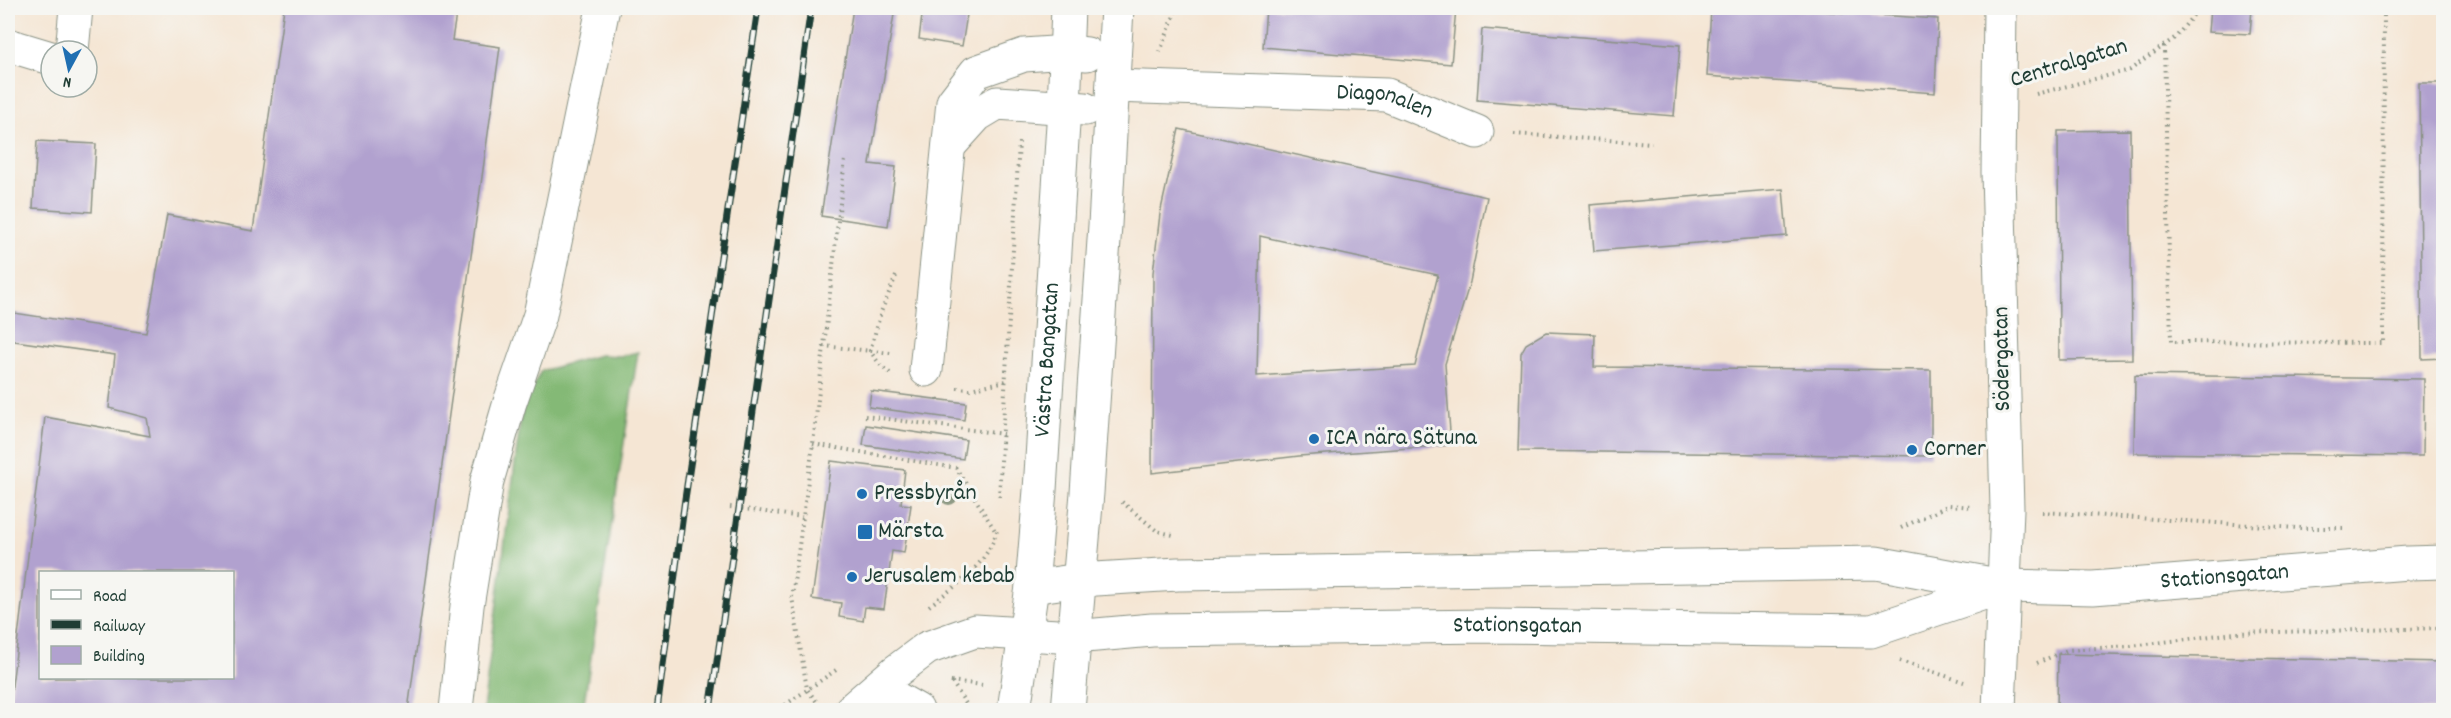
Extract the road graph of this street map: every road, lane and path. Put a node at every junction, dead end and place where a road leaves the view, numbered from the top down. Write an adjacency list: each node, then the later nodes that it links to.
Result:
1 (76, 8): 8 (street)
2 (603, 8): 39 (street)
3 (1068, 8): 11 (street, Västra Bangatan)
4 (1117, 8): 13 (street, Västra Bangatan)
5 (2000, 8): 14 (street, Södergatan)
6 (2199, 8): 10 (path, Centralgatan)
7 (2384, 8): 10 (path)
8 (73, 39)
9 (8, 45): 12 (street)
10 (2164, 46): 14 (path, Centralgatan)
11 (1067, 52): 13 (street); 16 (street, Västra Bangatan); 19 (street)
12 (39, 54)
13 (1113, 84): 16 (street); 17 (street, Diagonalen); 30 (street, Västra Bangatan)
14 (1999, 104): 31 (street, Södergatan)
15 (1021, 105): 16 (street); 19 (street); 24 (path)
16 (1064, 108): 32 (street, Västra Bangatan)
17 (1477, 132): 18 (path)
18 (1652, 143)
19 (949, 146): 22 (street)
20 (845, 159): 21 (path)
21 (823, 346): 22 (path); 25 (path)
22 (927, 363)
23 (864, 416): 24 (path)
24 (1003, 434): 26 (path)
25 (813, 444): 28 (path); 33 (path)
26 (1000, 484)
27 (730, 507): 28 (path)
28 (802, 517): 37 (path)
29 (2444, 562): 31 (street, Stationsgatan)
30 (1079, 580): 31 (street, Stationsgatan); 32 (street, Stationsgatan); 35 (street, Västra Bangatan)
31 (2003, 586): 35 (street, Stationsgatan); 44 (street, Södergatan)
32 (1032, 587): 34 (street, Västra Bangatan)
33 (926, 609)
34 (1024, 636): 35 (street, Stationsgatan); 38 (street, Stationsgatan); 42 (street, Västra Bangatan)
35 (1074, 637): 43 (street, Västra Bangatan)
36 (951, 681): 41 (path)
37 (818, 703)
38 (858, 705): 40 (street)
39 (456, 711)
40 (918, 711)
41 (970, 711)
42 (1014, 711)
43 (1068, 711)
44 (1999, 711)

